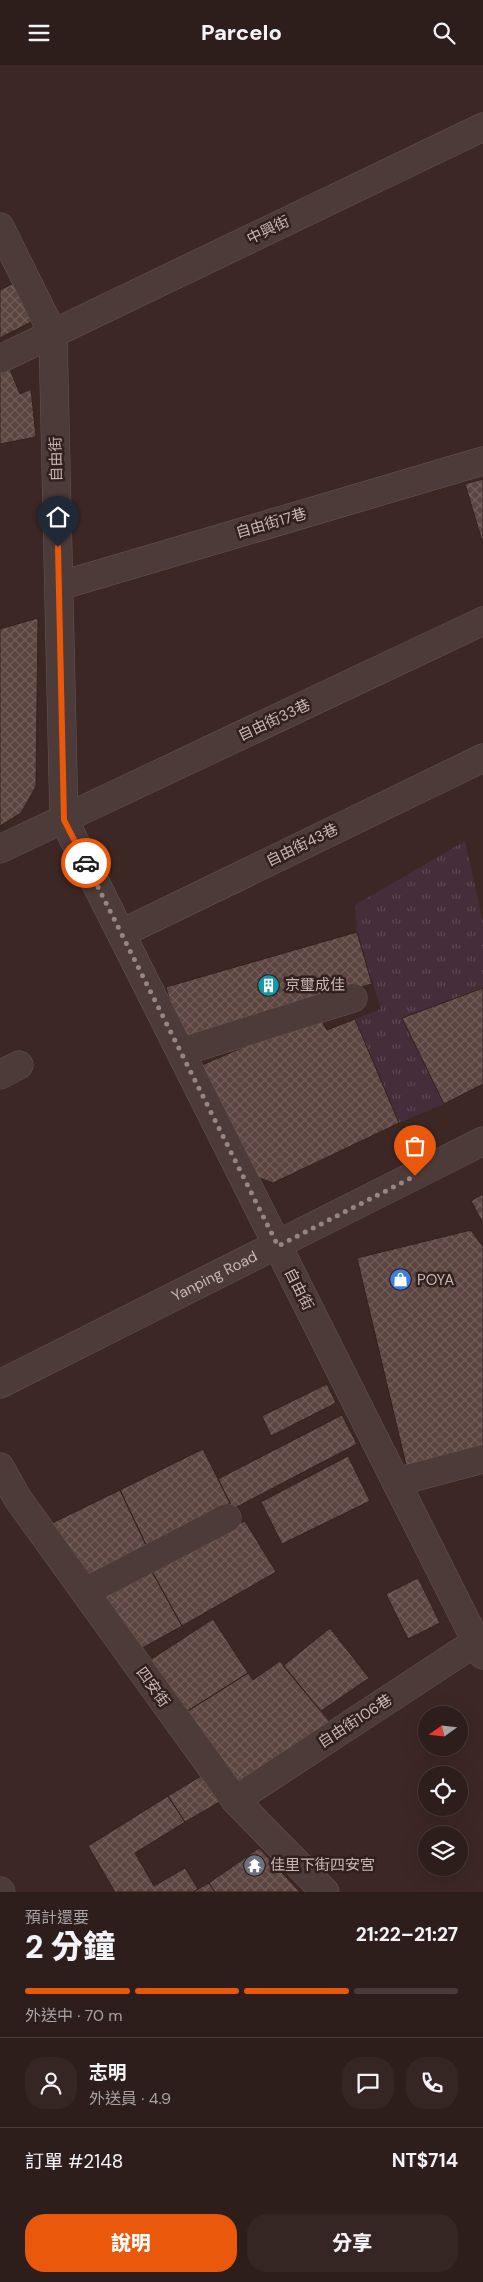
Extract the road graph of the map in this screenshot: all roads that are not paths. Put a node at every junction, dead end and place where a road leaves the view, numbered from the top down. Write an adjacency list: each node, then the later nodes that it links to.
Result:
1 (483, 127): 3 (street, 中興街)
2 (0, 227): 3 (street, 自由街)
3 (53, 333): 4 (street, 中興街); 6 (street, 自由街)
4 (0, 359)
5 (483, 461): 6 (street, 自由街17巷)
6 (58, 586): 9 (street, 自由街)
7 (483, 621): 9 (street, 自由街33巷)
8 (483, 758): 11 (street, 自由街43巷)
9 (64, 820): 10 (street, 自由街33巷); 11 (street, 自由街)
10 (0, 849)
11 (122, 933): 13 (street, 自由街)
12 (353, 998): 13 (street)
13 (181, 1051): 15 (street, 自由街)
14 (483, 1141): 15 (street, Yanping Road)
15 (278, 1246): 16 (street, Yanping Road); 19 (street, 自由街)
16 (0, 1384)
17 (483, 1459): 19 (street)
18 (0, 1467): 21 (street, 四安街)
19 (396, 1482): 22 (street, 自由街)
20 (227, 1518): 21 (street)
21 (85, 1592): 23 (street, 四安街)
22 (480, 1649): 23 (street, 自由街106巷)
23 (235, 1800): 24 (street, 四安街)
24 (325, 1892)

